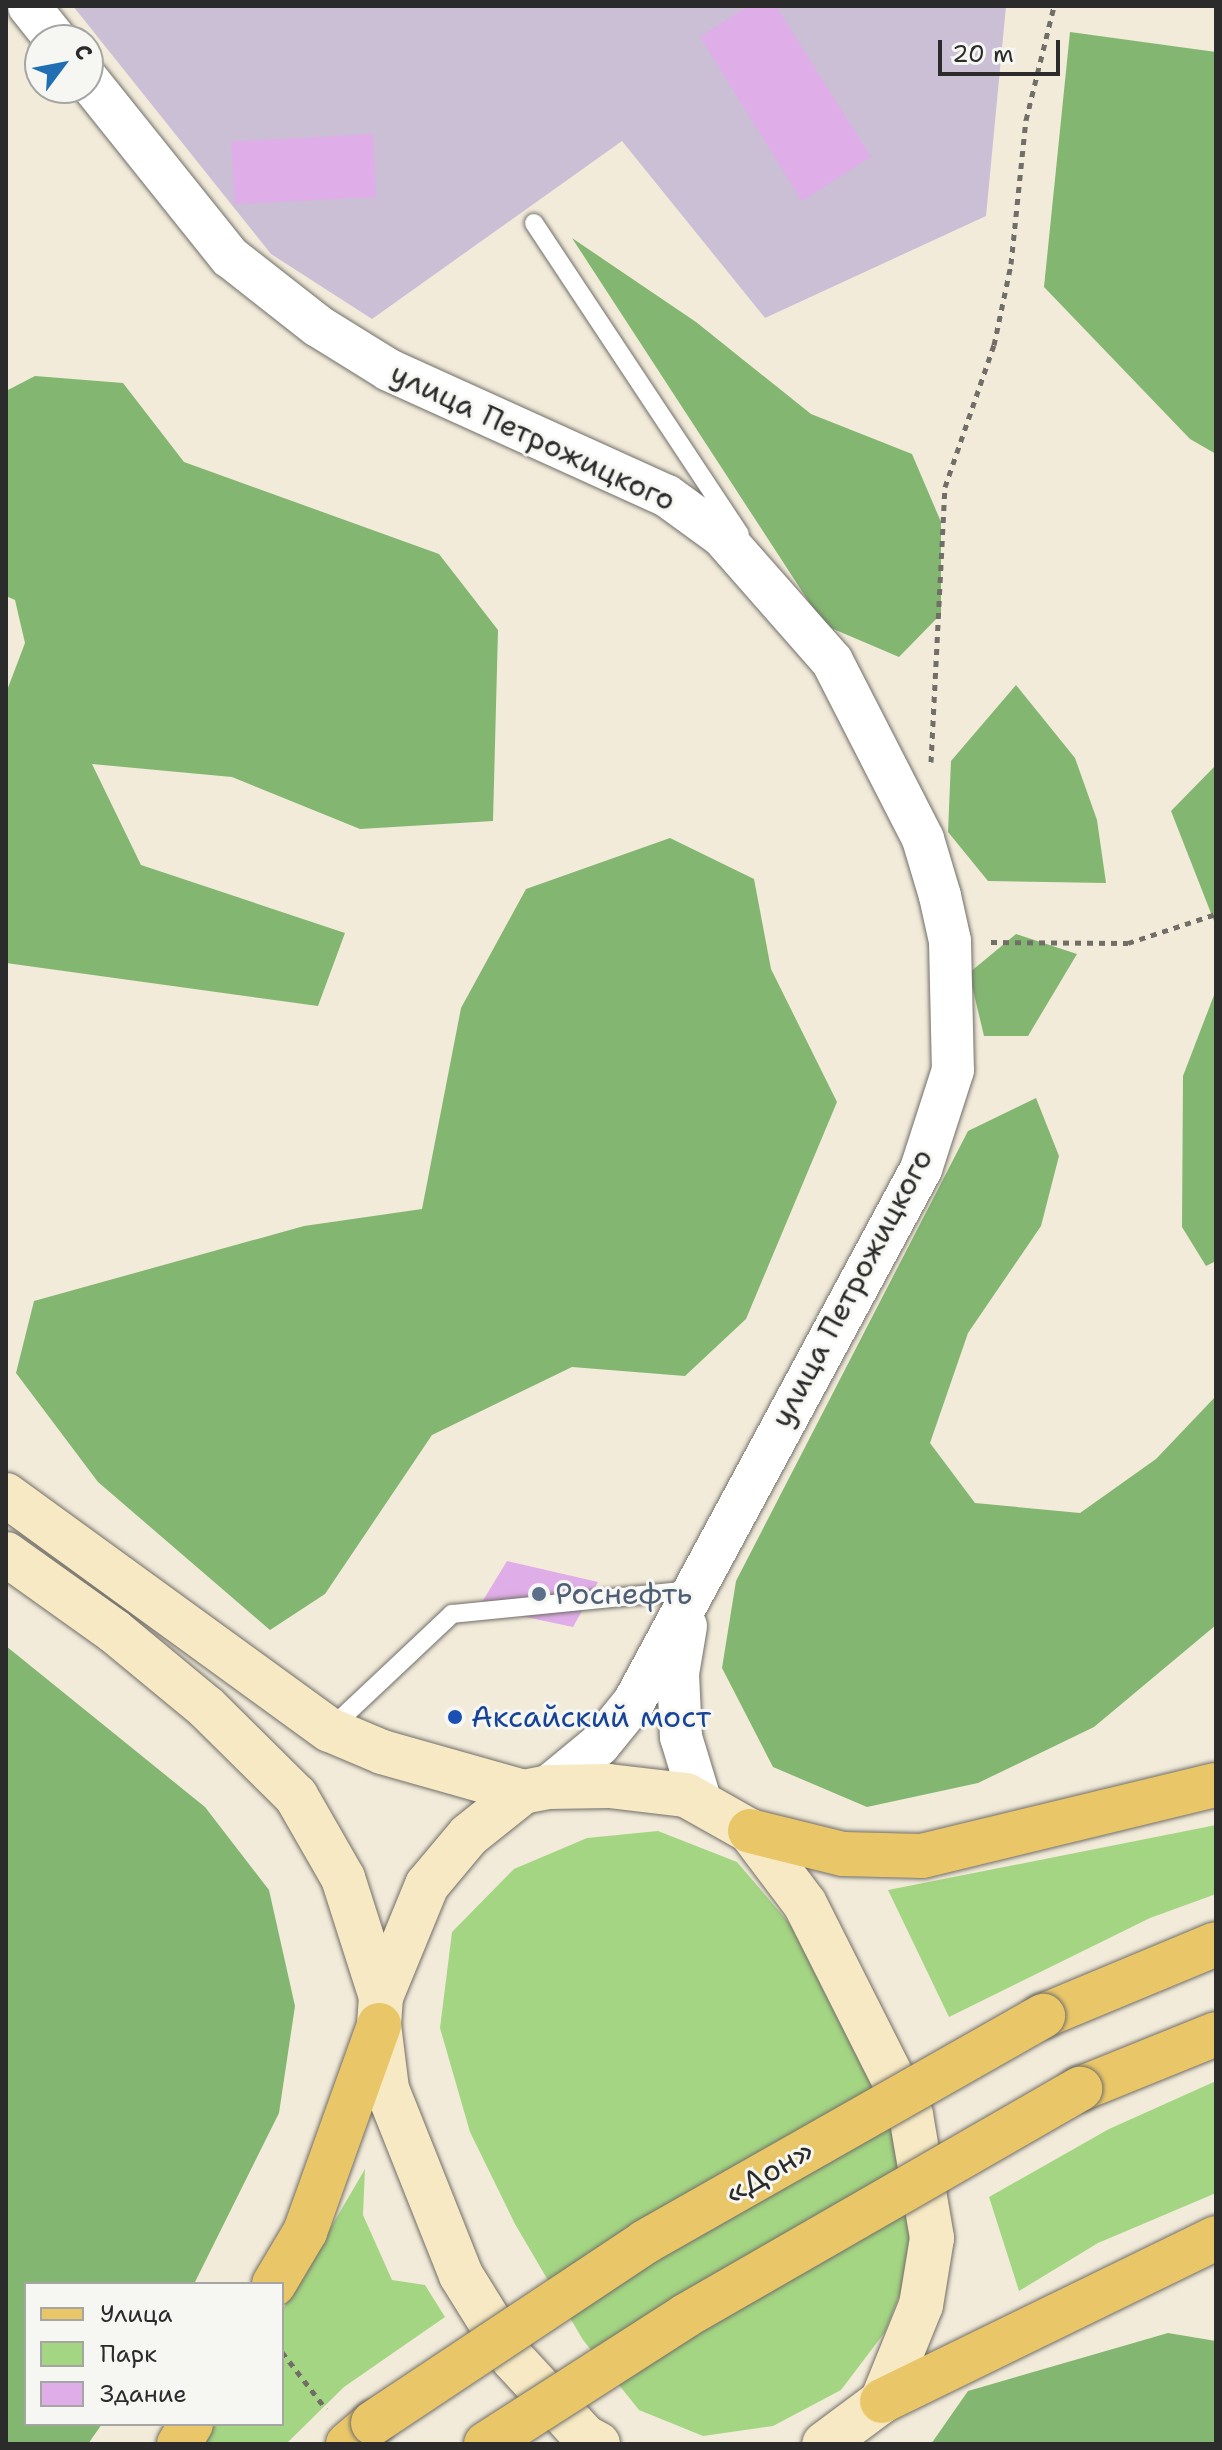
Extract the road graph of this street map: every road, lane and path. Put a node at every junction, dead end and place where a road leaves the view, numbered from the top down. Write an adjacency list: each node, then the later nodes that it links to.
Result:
1 (29, 6): 3 (street)
2 (1054, 6): 7 (path)
3 (43, 24)
4 (104, 100): 6 (street, улица Петрожицкого)
5 (534, 223): 6 (lane)
6 (773, 591): 9 (street, улица Петрожицкого)
7 (932, 755)
8 (1216, 914): 9 (path)
9 (950, 941): 12 (street, улица Петрожицкого)
10 (6, 1495): 13 (main road)
11 (6, 1554): 19 (main road)
12 (693, 1590): 13 (lane); 15 (street, улица Петрожицкого); 16 (street, улица Петрожицкого)
13 (330, 1730): 15 (main road)
14 (1216, 1785): 17 (main road)
15 (536, 1790): 16 (main road); 19 (main road)
16 (701, 1803): 17 (main road)
17 (750, 1831): 24 (main road)
18 (1216, 1944): 26 (main road, «Дон», bridge)
19 (380, 2011): 22 (main road); 29 (main road)
20 (1216, 2034): 28 (main road, bridge)
21 (1216, 2238): 24 (main road)
22 (275, 2282)
23 (284, 2354): 26 (path)
24 (882, 2401): 30 (main road); 31 (main road)
25 (190, 2426): 27 (main road)
26 (357, 2436)
27 (179, 2444)
28 (486, 2444)
29 (598, 2444)
30 (824, 2444)
31 (886, 2444)

